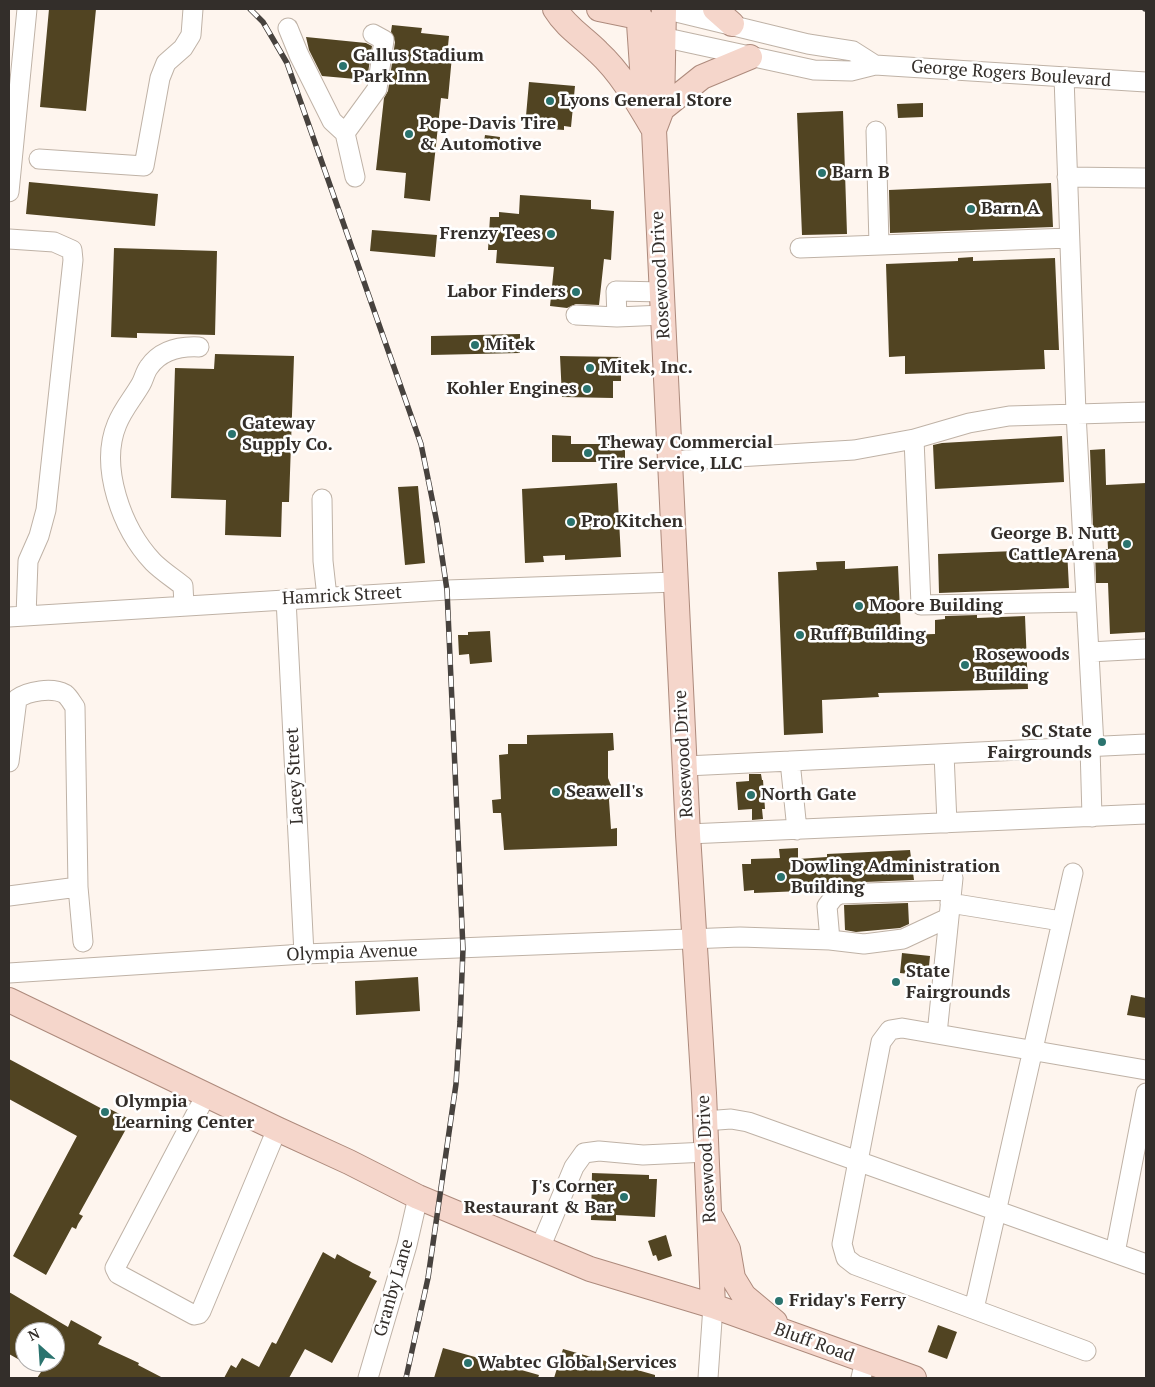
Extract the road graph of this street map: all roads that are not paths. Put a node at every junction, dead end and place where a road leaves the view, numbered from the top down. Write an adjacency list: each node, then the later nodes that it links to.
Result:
1 (27, 9): 22 (street)
2 (193, 9): 18 (street)
3 (555, 9): 15 (main road)
4 (599, 9): 6 (main road)
5 (664, 9): 6 (main road); 7 (street, George Rogers Boulevard); 10 (main road, Rosewood Drive)
6 (638, 13): 10 (main road); 15 (main road, Rosewood Drive)
7 (723, 16): 12 (street, George Rogers Boulevard)
8 (288, 28): 17 (street)
9 (373, 34): 17 (street)
10 (662, 37): 11 (street, George Rogers Boulevard); 15 (main road, Rosewood Drive)
11 (750, 57): 12 (street, George Rogers Boulevard); 15 (main road)
12 (875, 65): 13 (street, George Rogers Boulevard)
13 (1064, 77): 14 (street, George Rogers Boulevard); 20 (street)
14 (1146, 82)
15 (654, 118): 27 (main road, Rosewood Drive)
16 (876, 131): 25 (street)
17 (345, 133): 19 (street)
18 (39, 159)
19 (356, 177)
20 (1067, 177): 21 (street); 23 (street)
21 (1146, 178)
22 (9, 191)
23 (1069, 238): 25 (street); 32 (street)
24 (9, 239): 41 (street)
25 (879, 245): 26 (street)
26 (800, 248)
27 (663, 304): 29 (street); 29 (street); 34 (main road, Rosewood Drive)
28 (576, 315): 29 (street)
29 (617, 317)
30 (200, 347): 40 (street)
31 (1146, 412): 32 (street)
32 (1076, 413): 33 (street); 39 (street)
33 (914, 439): 34 (street); 39 (street)
34 (670, 460): 36 (main road, Rosewood Drive)
35 (322, 499): 37 (street)
36 (676, 582): 37 (street, Hamrick Street); 49 (main road, Rosewood Drive)
37 (327, 598): 38 (street, Hamrick Street)
38 (286, 599): 40 (street, Hamrick Street); 63 (street, Lacey Street)
39 (1086, 602): 43 (street)
40 (184, 605): 41 (street, Hamrick Street)
41 (17, 616)
42 (1146, 649): 43 (street)
43 (1089, 652): 45 (street)
44 (1146, 744): 45 (street)
45 (1092, 747): 46 (street); 51 (street)
46 (944, 754): 47 (street); 52 (street)
47 (790, 761): 49 (street); 53 (street)
48 (9, 762): 56 (street)
49 (686, 766): 54 (main road, Rosewood Drive)
50 (1146, 814): 51 (street)
51 (1092, 817): 52 (street)
52 (947, 823): 53 (street)
53 (797, 830): 54 (street)
54 (688, 834): 60 (main road, Rosewood Drive)
55 (1073, 873): 59 (street)
56 (78, 887): 57 (street); 62 (street)
57 (9, 896)
58 (951, 897): 59 (street); 61 (street, Olympia Avenue); 61 (street); 66 (street)
59 (1061, 921): 67 (street)
60 (695, 940): 61 (street, Olympia Avenue); 63 (street, Olympia Avenue); 71 (main road, Rosewood Drive)
61 (830, 940)
62 (83, 942)
63 (304, 954): 64 (street, Olympia Avenue)
64 (9, 973)
65 (9, 1000): 70 (main road, Bluff Road)
66 (937, 1034): 67 (street); 74 (street)
67 (1032, 1050): 68 (street); 76 (street)
68 (1146, 1070)
69 (1146, 1094): 79 (street)
70 (206, 1095): 72 (main road, Bluff Road); 72 (street)
71 (705, 1120): 73 (main road, Rosewood Drive); 74 (street)
72 (277, 1129): 75 (main road, Bluff Road)
73 (707, 1152): 77 (main road, Rosewood Drive); 78 (street)
74 (859, 1162): 76 (street); 82 (street)
75 (418, 1197): 78 (main road, Bluff Road); 87 (street, Granby Lane)
76 (996, 1210): 79 (street); 82 (street)
77 (710, 1214): 81 (main road, Rosewood Drive); 83 (main road)
78 (540, 1248): 81 (main road, Bluff Road)
79 (1115, 1253): 80 (street)
80 (1146, 1264)
81 (713, 1306): 83 (main road, Bluff Road); 88 (street, Rosewood Drive)
82 (974, 1309): 84 (street)
83 (794, 1336): 85 (main road, Bluff Road)
84 (1086, 1351)
85 (863, 1370): 86 (main road, Bluff Road)
86 (906, 1377)
87 (368, 1378)
88 (708, 1378)

